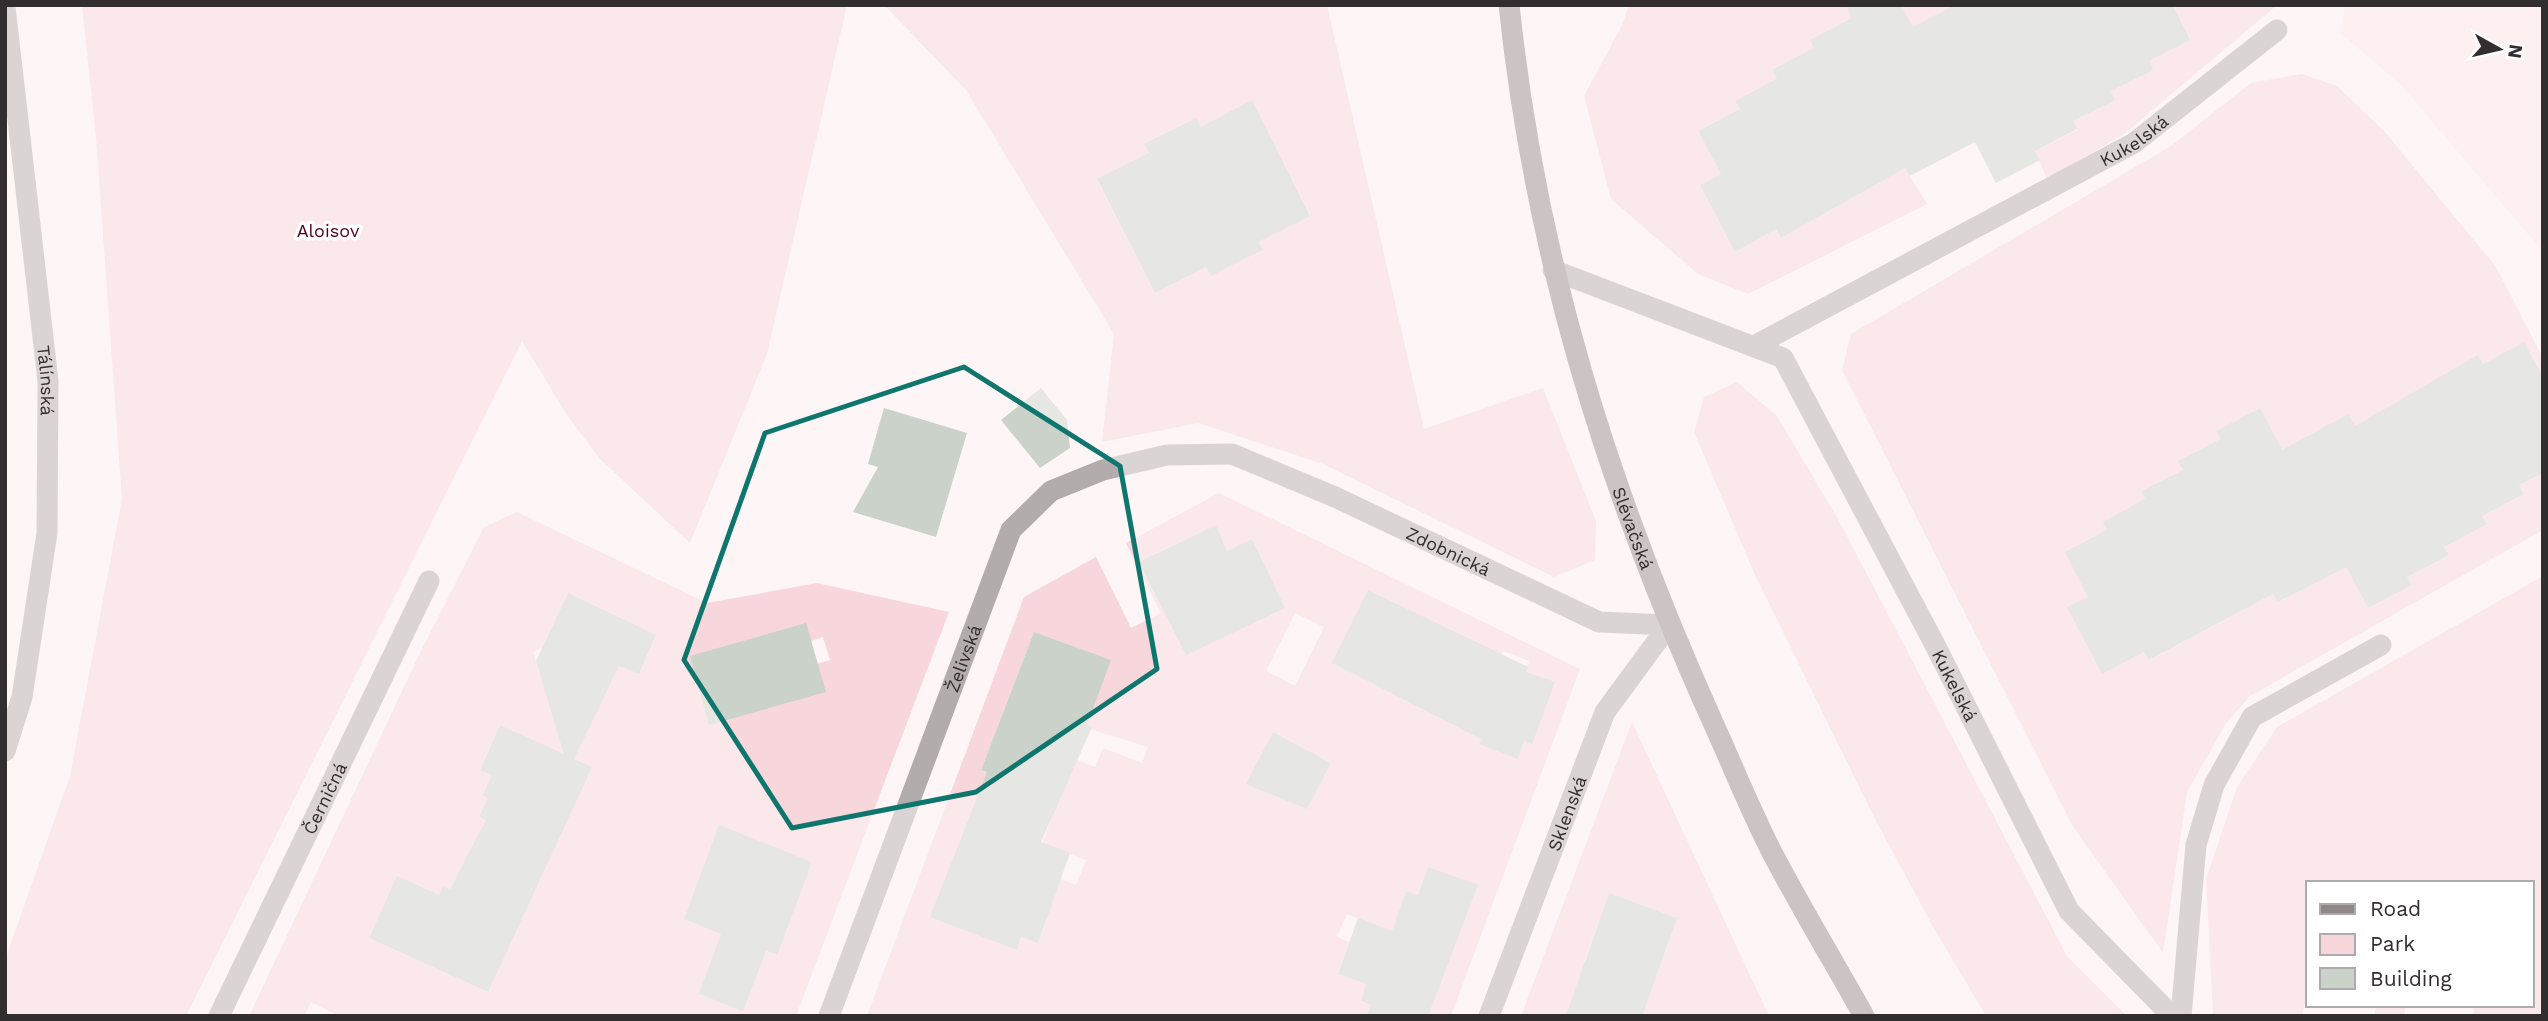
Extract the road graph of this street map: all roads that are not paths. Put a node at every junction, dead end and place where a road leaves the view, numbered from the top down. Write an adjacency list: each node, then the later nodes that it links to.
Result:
1 (1509, 5): 4 (street, Slévačská)
2 (5, 7): 10 (street, Tálínská)
3 (2277, 30): 5 (street, Kukelská)
4 (1553, 270): 5 (street, Kukelská); 8 (street, Slévačská)
5 (1754, 346): 15 (street, Kukelská)
6 (1232, 454): 8 (street, Zdobnická); 12 (street, Želivská)
7 (429, 581): 11 (street, Černičná)
8 (1669, 625): 13 (street, Sklenská); 14 (street, Slévačská)
9 (2381, 645): 16 (street)
10 (5, 751)
11 (219, 1016)
12 (829, 1016)
13 (1489, 1016)
14 (1864, 1016)
15 (2172, 1016)
16 (2181, 1016)

